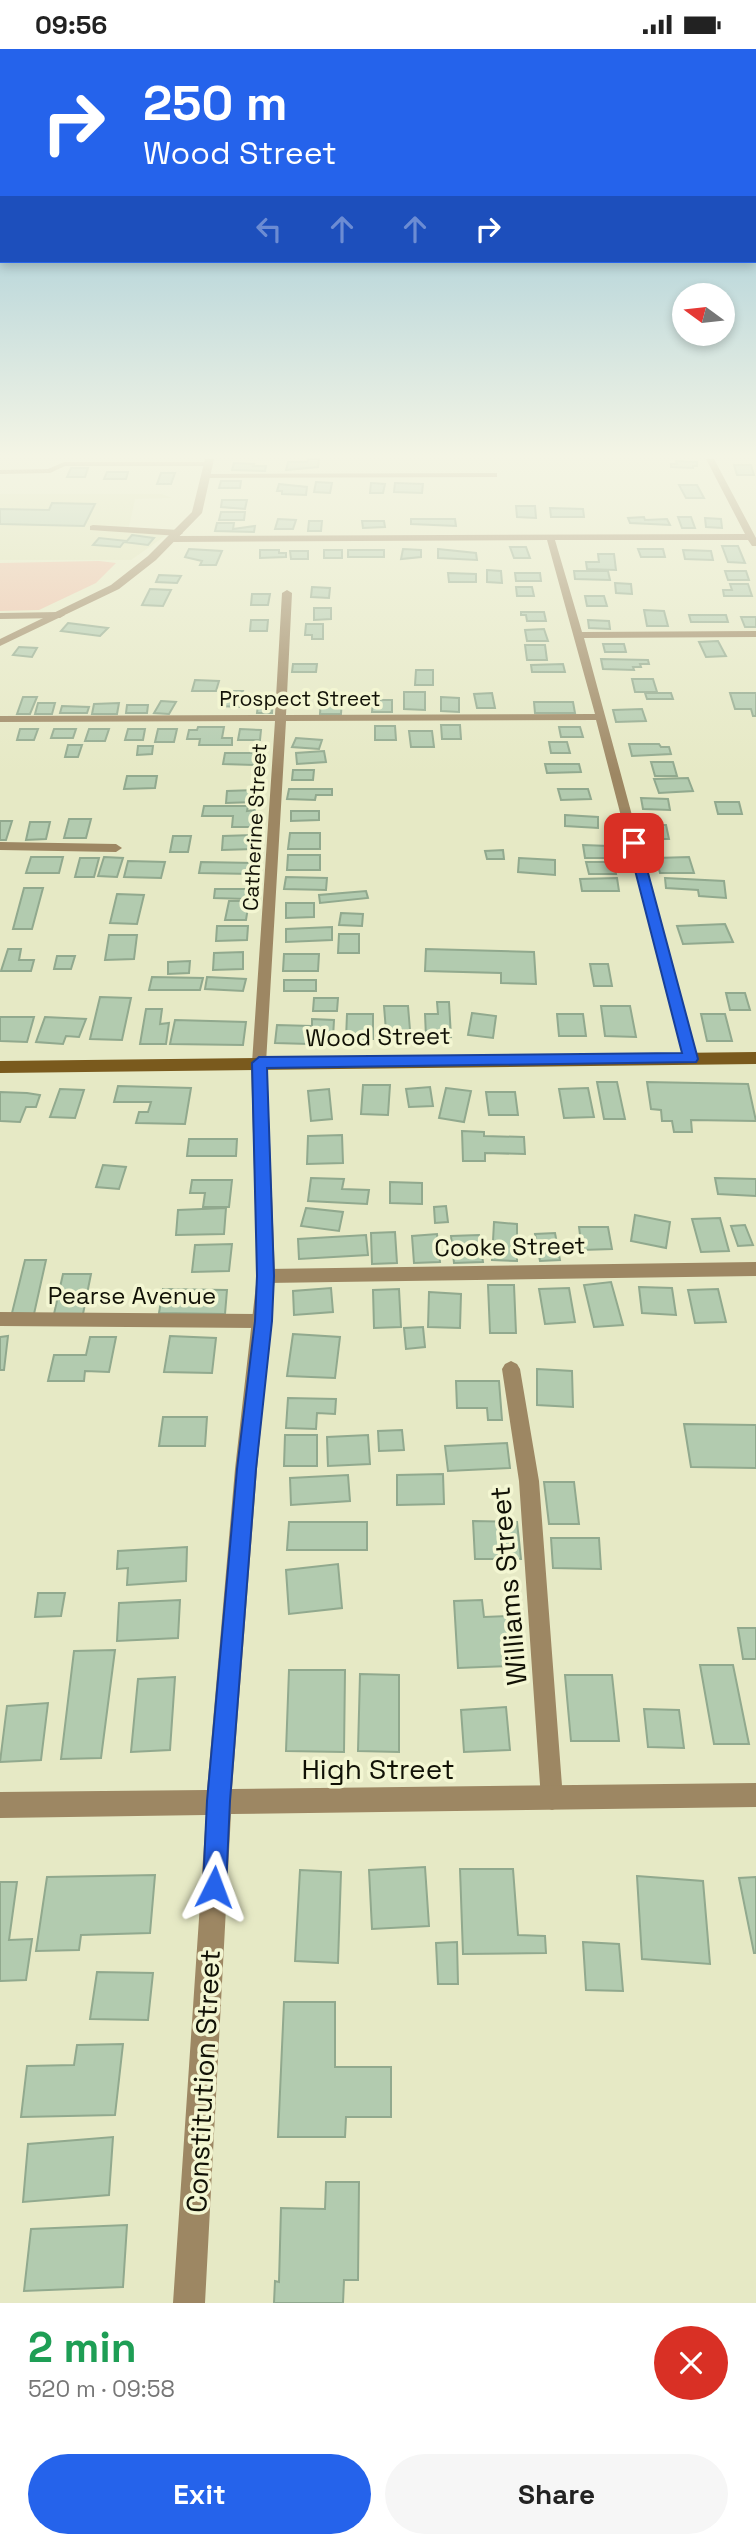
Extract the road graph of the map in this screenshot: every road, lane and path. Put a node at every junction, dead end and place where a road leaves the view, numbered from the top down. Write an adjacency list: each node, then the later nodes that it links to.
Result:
1 (143, 564): 4 (street)
2 (558, 564): 7 (street)
3 (287, 593): 9 (street, Catherine Street)
4 (60, 615): 5 (street); 8 (street)
5 (0, 616)
6 (756, 634): 7 (street)
7 (578, 635): 10 (street)
8 (0, 643)
9 (279, 717): 10 (street, Prospect Street); 11 (street, Prospect Street); 16 (street, Catherine Street)
10 (600, 717): 15 (street)
11 (0, 719)
12 (0, 846): 13 (street)
13 (116, 848)
14 (756, 1058): 15 (main road, Wood Street)
15 (691, 1059): 16 (main road, Wood Street)
16 (259, 1063): 17 (main road, Wood Street); 19 (street, Constitution Street)
17 (0, 1067)
18 (756, 1269): 19 (street, Cooke Street)
19 (265, 1276): 21 (street, Constitution Street)
20 (0, 1319): 21 (street, Pearse Avenue)
21 (263, 1321): 25 (street, Constitution Street)
22 (511, 1370): 24 (street, Williams Street)
23 (756, 1795): 24 (street, High Street)
24 (552, 1799): 25 (street, High Street)
25 (219, 1801): 26 (street, High Street); 27 (street, Constitution Street)
26 (0, 1805)
27 (189, 2303)

